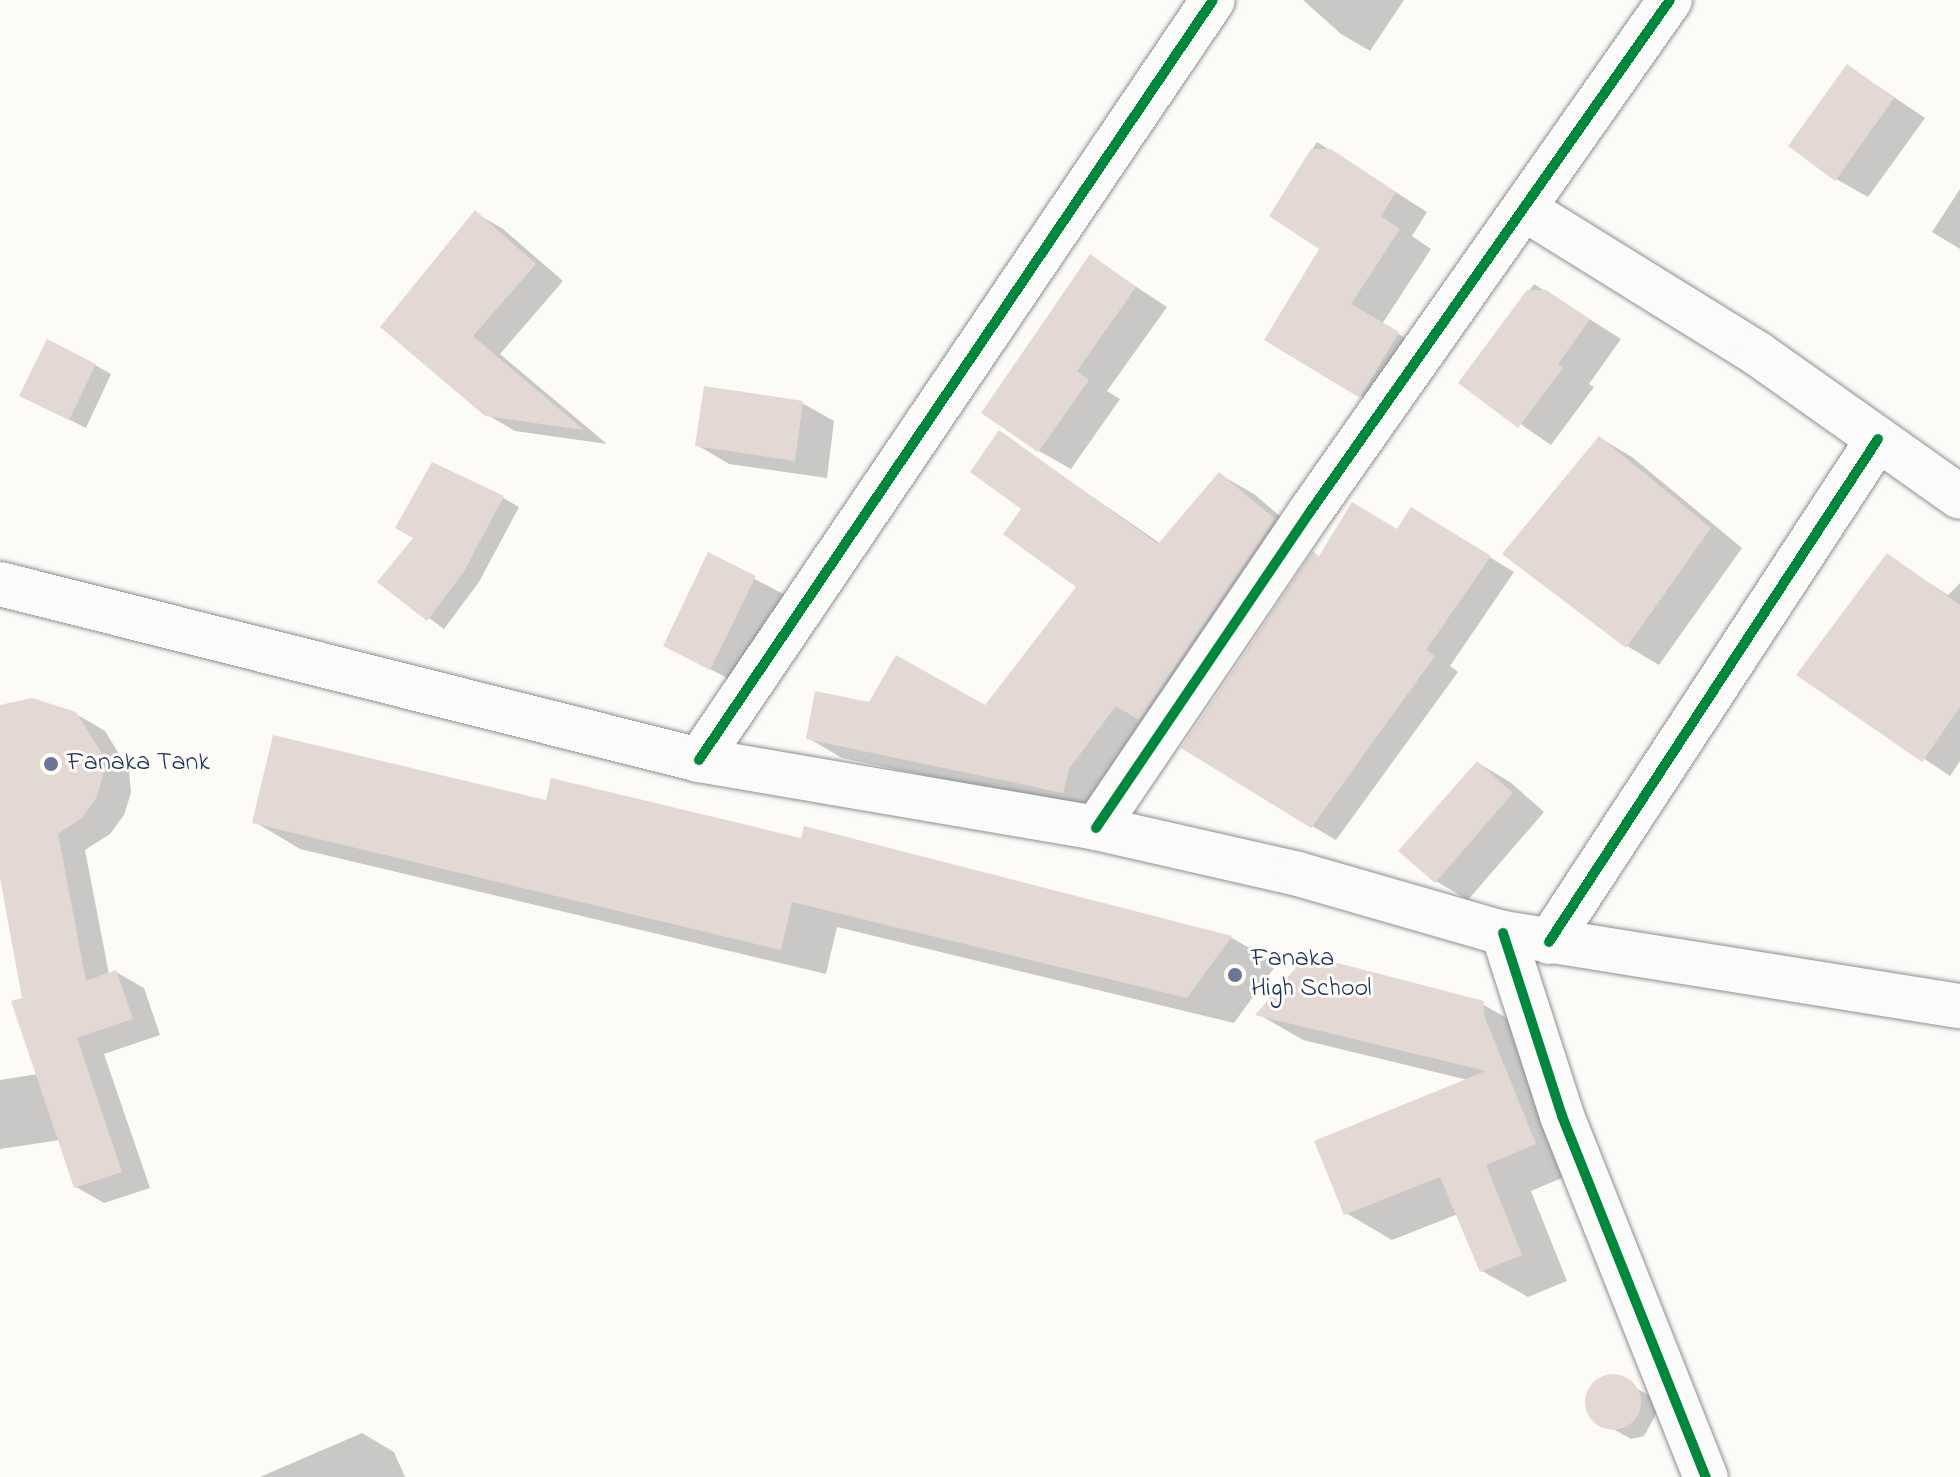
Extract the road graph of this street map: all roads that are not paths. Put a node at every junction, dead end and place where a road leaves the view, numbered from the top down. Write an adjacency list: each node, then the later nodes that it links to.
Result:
1 (1213, 0): 7 (street)
2 (1670, 0): 3 (street)
3 (1526, 210): 4 (street); 8 (street)
4 (1878, 439): 5 (street); 10 (street)
5 (1960, 497)
6 (0, 584): 7 (street)
7 (699, 760): 8 (street)
8 (1096, 828): 9 (street)
9 (1503, 933): 10 (street); 12 (street)
10 (1549, 942): 11 (street)
11 (1960, 1006)
12 (1706, 1477)

